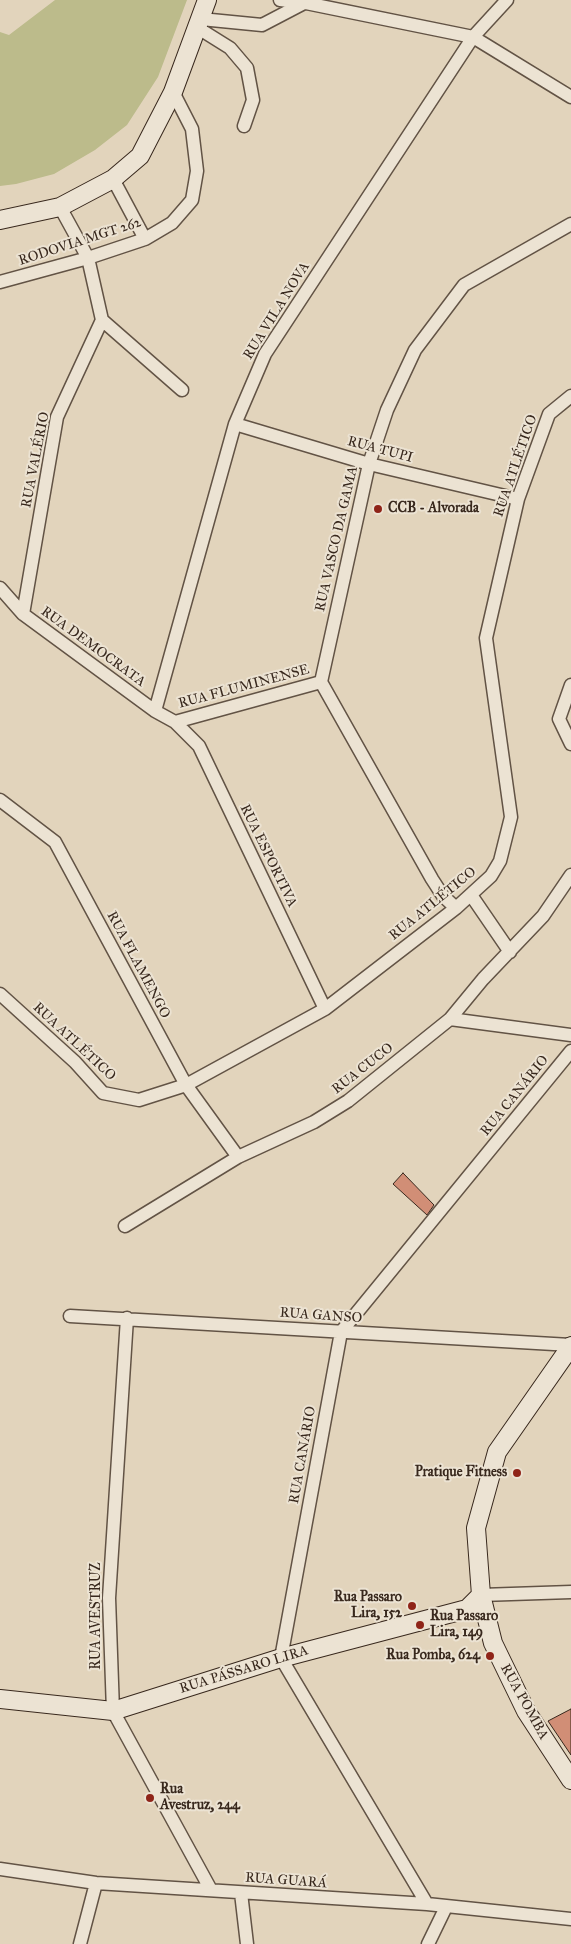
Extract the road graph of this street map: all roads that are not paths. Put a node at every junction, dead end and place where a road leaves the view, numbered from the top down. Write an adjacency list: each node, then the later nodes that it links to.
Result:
1 (207, 0): 5 (street)
2 (280, 0): 4 (street)
3 (507, 0): 6 (street, RUA VILA NOVA)
4 (307, 1): 5 (street); 6 (street)
5 (200, 23): 7 (street); 9 (street)
6 (473, 37): 8 (street); 20 (street, RUA VILA NOVA)
7 (173, 92): 10 (street); 14 (street, RODOVIA MGT 262)
8 (571, 97)
9 (244, 126)
10 (113, 178): 11 (street); 14 (street)
11 (60, 207): 12 (street); 15 (street)
12 (0, 220)
13 (571, 224): 21 (street, RUA VASCO DA GAMA)
14 (144, 239): 15 (street, RODOVIA MGT 262)
15 (88, 258): 16 (street, RODOVIA MGT 262); 17 (street)
16 (0, 282)
17 (102, 320): 18 (street); 24 (street, RUA VALÉRIO)
18 (182, 390)
19 (571, 396): 22 (street, RUA ATLÉTICO)
20 (235, 424): 21 (street, RUA TUPI); 27 (street, RUA VILA NOVA)
21 (369, 464): 22 (street, RUA TUPI); 25 (street, RUA VASCO DA GAMA)
22 (518, 499): 32 (street, RUA ATLÉTICO)
23 (0, 588): 24 (street, RUA DEMOCRATA)
24 (23, 614): 27 (street, RUA DEMOCRATA)
25 (321, 682): 28 (street, RUA FLUMINENSE); 33 (street)
26 (571, 685): 29 (street)
27 (155, 711): 28 (street, RUA DEMOCRATA)
28 (175, 722): 36 (street, RUA ESPORTIVA)
29 (571, 744)
30 (0, 800): 40 (street, RUA FLAMENGO)
31 (571, 874): 34 (street, RUA CUCO)
32 (471, 895): 33 (street, RUA ATLÉTICO); 34 (street)
33 (456, 908): 36 (street, RUA ATLÉTICO)
34 (510, 952): 37 (street, RUA CUCO)
35 (0, 994): 40 (street, RUA ATLÉTICO)
36 (325, 1009): 40 (street, RUA ATLÉTICO)
37 (450, 1019): 38 (street); 41 (street, RUA CUCO)
38 (571, 1035)
39 (571, 1051): 45 (street, RUA CANÁRIO)
40 (186, 1085): 41 (street, RUA FLAMENGO)
41 (238, 1156): 42 (street, RUA CUCO)
42 (125, 1226)
43 (70, 1316): 44 (street, RUA GANSO)
44 (127, 1318): 45 (street, RUA GANSO); 51 (street, RUA AVESTRUZ)
45 (341, 1332): 46 (street, RUA GANSO); 49 (street, RUA CANÁRIO)
46 (571, 1345): 48 (street, RUA POMBA)
47 (571, 1592): 48 (street)
48 (481, 1595): 49 (street, RUA PÁSSARO LIRA); 52 (street, RUA POMBA)
49 (281, 1658): 51 (street, RUA PÁSSARO LIRA); 57 (street)
50 (0, 1699): 51 (street, RUA PÁSSARO LIRA)
51 (113, 1711): 55 (street, RUA AVESTRUZ)
52 (571, 1780)
53 (0, 1869): 54 (street, RUA GUARÁ)
54 (96, 1883): 55 (street, RUA GUARÁ); 60 (street)
55 (211, 1890): 56 (street, RUA GUARÁ)
56 (241, 1893): 57 (street, RUA GUARÁ); 61 (street)
57 (427, 1904): 58 (street, RUA GUARÁ)
58 (446, 1908): 59 (street, RUA GUARÁ); 62 (street)
59 (571, 1919)
60 (80, 1944)
61 (246, 1944)
62 (428, 1944)

